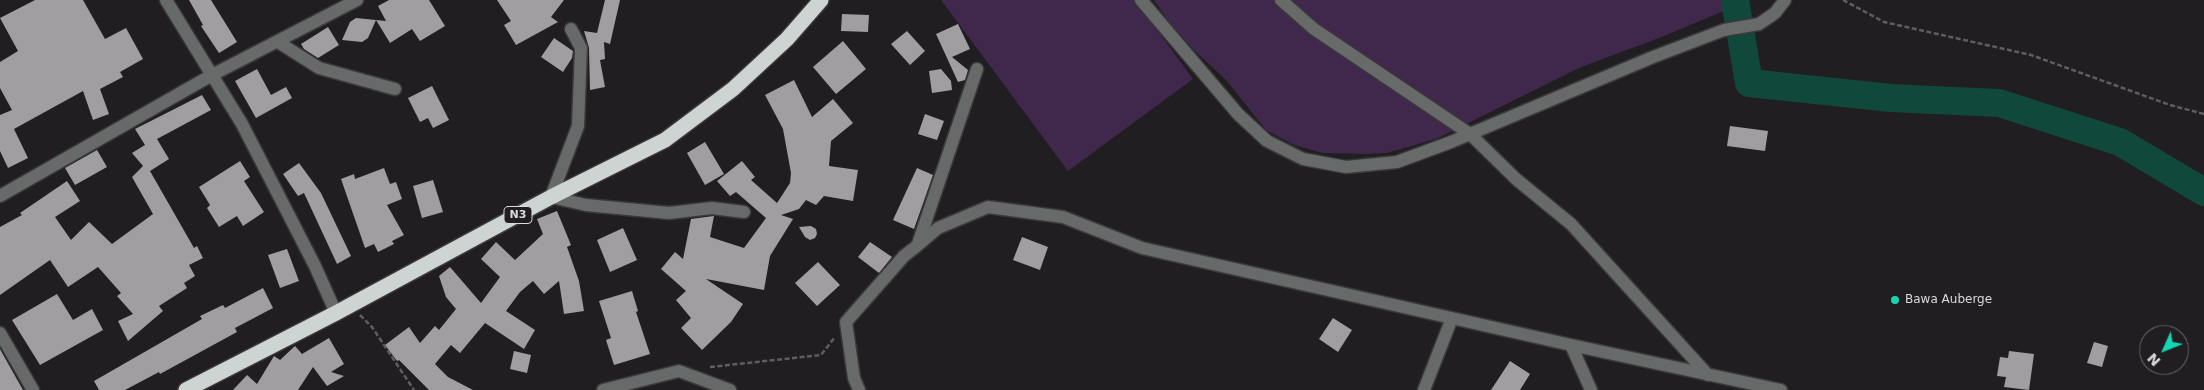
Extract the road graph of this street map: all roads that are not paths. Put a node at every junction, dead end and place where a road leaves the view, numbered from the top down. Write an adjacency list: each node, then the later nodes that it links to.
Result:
1 (166, 0): 10 (street)
2 (357, 0): 8 (street)
3 (821, 0): 14 (highway, N3)
4 (1141, 0): 12 (street)
5 (1281, 0): 12 (street)
6 (1785, 0): 12 (street)
7 (571, 29): 14 (street)
8 (278, 42): 10 (street); 11 (street)
9 (977, 69): 16 (street)
10 (212, 75): 13 (street); 17 (street)
11 (395, 90)
12 (1470, 134): 21 (street)
13 (0, 196)
14 (551, 197): 15 (street); 17 (highway, N3)
15 (744, 212)
16 (918, 245): 18 (street); 26 (street)
17 (336, 313): 23 (highway, N3)
18 (1452, 318): 20 (street); 27 (street)
19 (0, 333): 22 (street)
20 (1570, 345): 21 (street); 28 (street)
21 (1708, 374): 29 (street)
22 (33, 390)
23 (186, 390)
24 (603, 390): 25 (street)
25 (730, 390)
26 (859, 390)
27 (1424, 390)
28 (1591, 390)
29 (1781, 390)

